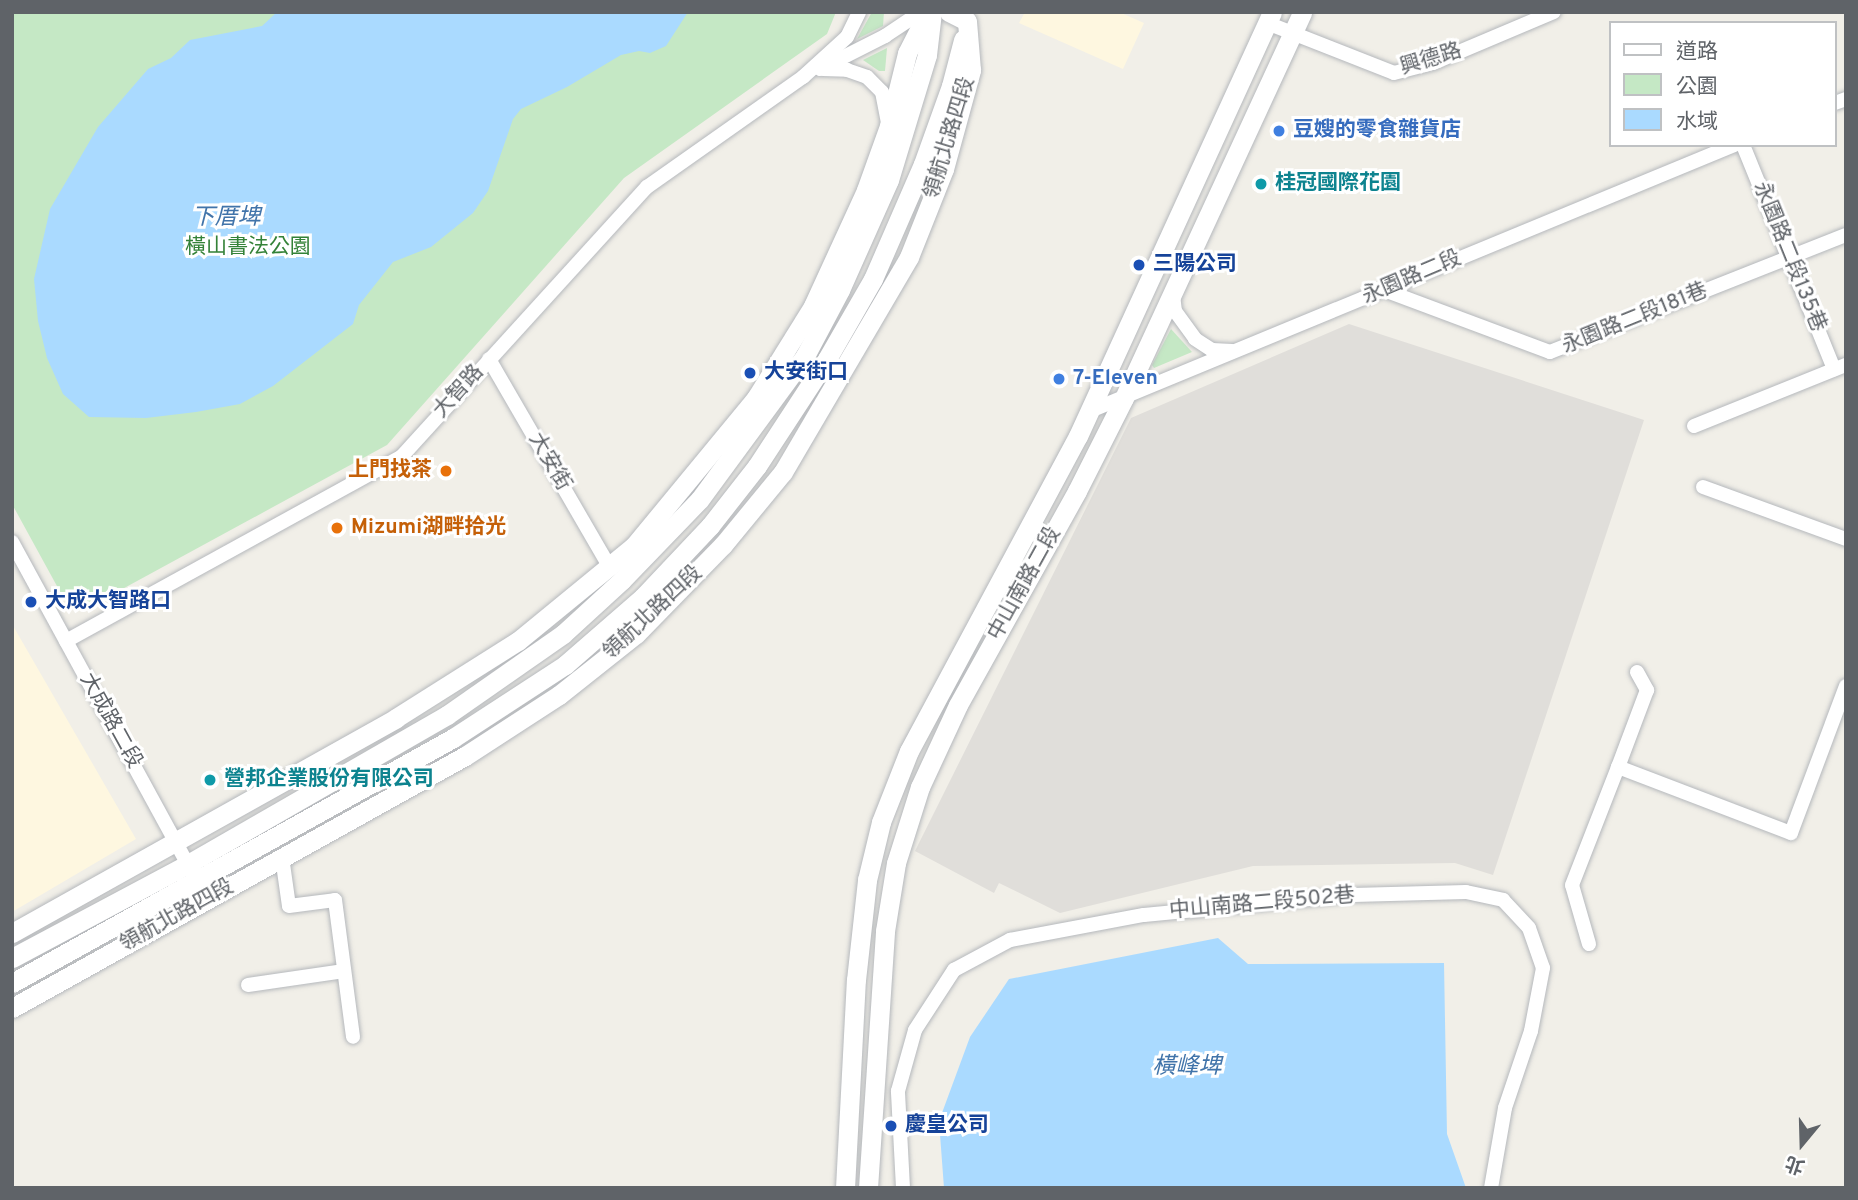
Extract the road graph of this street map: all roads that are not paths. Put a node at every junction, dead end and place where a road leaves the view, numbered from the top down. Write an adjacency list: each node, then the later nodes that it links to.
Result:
1 (859, 12): 10 (street, 大智路)
2 (921, 12): 9 (street, 大智路)
3 (930, 12): 11 (main road, 領航北路四段); 34 (main road, 領航北路四段)
4 (1302, 12): 8 (main road, 中山南路二段)
5 (1554, 12): 8 (street, 興德路)
6 (962, 15): 33 (main road, 領航北路四段); 34 (main road, 領航北路四段)
7 (1270, 18): 8 (street, 興德路); 22 (main road, 中山南路二段)
8 (1292, 33): 17 (main road, 中山南路二段)
9 (821, 69): 10 (street, 大智路); 11 (street)
10 (803, 77): 19 (street, 大智路)
11 (889, 126): 27 (main road, 領航北路四段)
12 (1729, 147): 16 (street, 永園路二段)
13 (1744, 147): 15 (street, 永園路二段135巷)
14 (1846, 235): 15 (street, 永園路二段181巷)
15 (1789, 258): 16 (street, 永園路二段181巷); 20 (street, 永園路二段135巷)
16 (1384, 290): 18 (street, 永園路二段)
17 (1173, 295): 18 (street); 21 (main road, 中山南路二段)
18 (1237, 351): 21 (street, 永園路二段)
19 (489, 359): 27 (street, 大安街); 28 (street, 大智路)
20 (1840, 367): 23 (street)
21 (1124, 398): 22 (street, 永園路二段); 45 (main road, 中山南路二段)
22 (1090, 411): 44 (main road, 中山南路二段)
23 (1694, 426)
24 (1703, 487): 25 (street)
25 (1846, 538)
26 (12, 542): 28 (street, 大成路二段)
27 (610, 566): 32 (main road, 領航北路四段)
28 (66, 641): 32 (street, 大成路二段)
29 (1637, 673): 31 (street)
30 (1846, 686): 31 (street)
31 (1618, 767): 37 (street)
32 (176, 844): 34 (street, 大成路二段); 36 (main road, 領航北路四段)
33 (282, 858): 35 (main road, 領航北路四段); 39 (street)
34 (192, 873): 35 (street, 大成路二段); 38 (main road, 領航北路四段); 40 (main road, 領航北路四段)
35 (207, 899): 42 (main road, 領航北路四段)
36 (12, 933)
37 (1589, 944)
38 (12, 958)
39 (344, 971): 41 (street); 43 (street)
40 (12, 983)
41 (248, 985)
42 (12, 1008)
43 (353, 1037)
44 (845, 1188)
45 (868, 1188)
46 (903, 1188): 47 (street, 中山南路二段502巷)
47 (1491, 1188)

